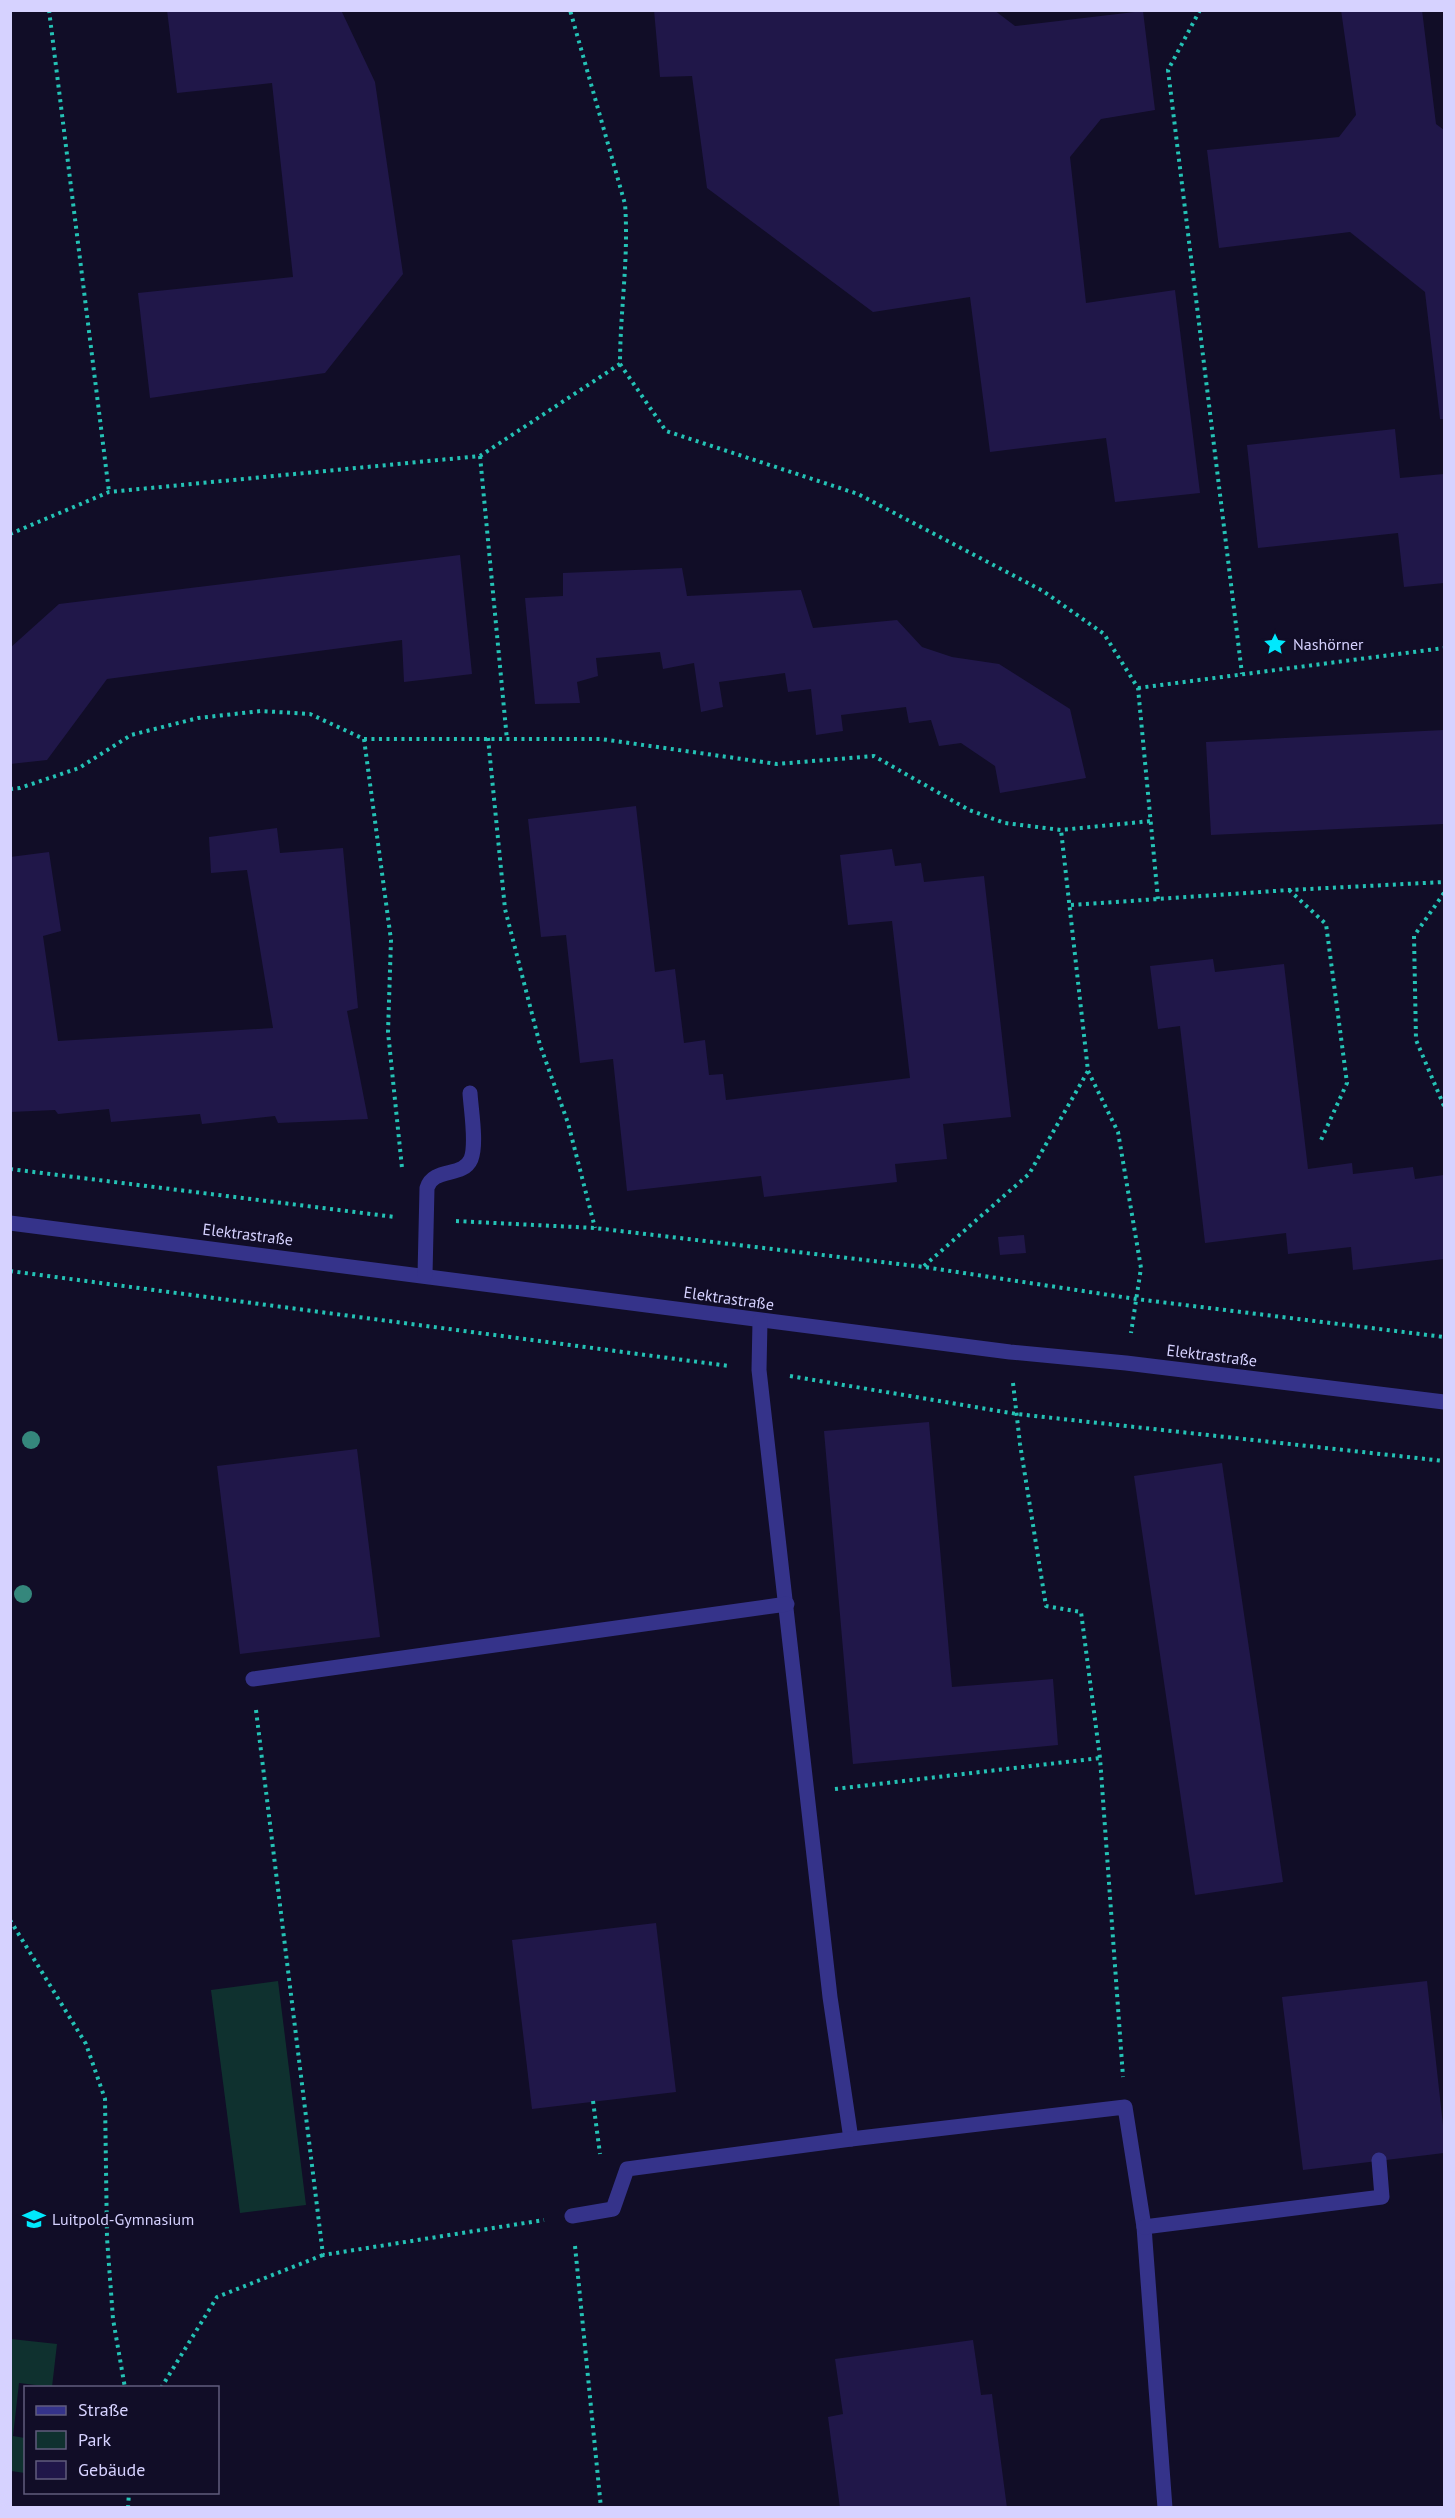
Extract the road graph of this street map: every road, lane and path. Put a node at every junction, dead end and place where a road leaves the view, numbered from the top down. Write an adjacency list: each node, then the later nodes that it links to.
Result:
1 (49, 10): 6 (path)
2 (570, 10): 4 (path)
3 (1200, 10): 9 (path)
4 (620, 364): 5 (path); 10 (path)
5 (480, 456): 6 (path); 13 (path)
6 (109, 492): 7 (path)
7 (10, 534)
8 (1444, 648): 9 (path)
9 (1242, 674): 10 (path)
10 (1138, 688): 15 (path)
11 (488, 738): 12 (path); 13 (path); 30 (path)
12 (364, 739): 14 (path); 27 (path)
13 (507, 740): 16 (path)
14 (10, 789)
15 (1151, 821): 16 (path); 20 (path)
16 (1061, 830): 21 (path)
17 (1444, 882): 18 (path)
18 (1289, 890): 20 (path); 25 (path)
19 (1444, 893): 24 (path)
20 (1158, 899): 21 (path)
21 (1071, 905): 22 (path)
22 (1088, 1071): 31 (path); 33 (path)
23 (470, 1093): 28 (street)
24 (1444, 1106)
25 (1321, 1140)
26 (10, 1169): 28 (path)
27 (402, 1172)
28 (426, 1219): 30 (path); 32 (street)
29 (10, 1223): 32 (street, Elektrastraße)
30 (595, 1228): 31 (path)
31 (924, 1267): 33 (path)
32 (425, 1275): 34 (street, Elektrastraße)
33 (1136, 1299): 35 (path); 36 (path)
34 (760, 1321): 36 (street, Elektrastraße); 39 (street)
35 (1444, 1336)
36 (1126, 1363): 37 (street, Elektrastraße)
37 (1444, 1402)
38 (1017, 1414): 41 (path)
39 (787, 1604): 40 (street); 42 (street)
40 (252, 1679): 49 (path)
41 (1100, 1758): 42 (path); 44 (path)
42 (808, 1792): 45 (street)
43 (10, 1920): 50 (path)
44 (1125, 2107): 45 (street); 48 (street)
45 (851, 2139): 47 (street)
46 (1379, 2160): 48 (street)
47 (572, 2216): 49 (path); 52 (path)
48 (1144, 2227): 53 (street)
49 (323, 2255): 51 (path)
50 (125, 2386)
51 (162, 2386)
52 (601, 2508)
53 (1165, 2508)

